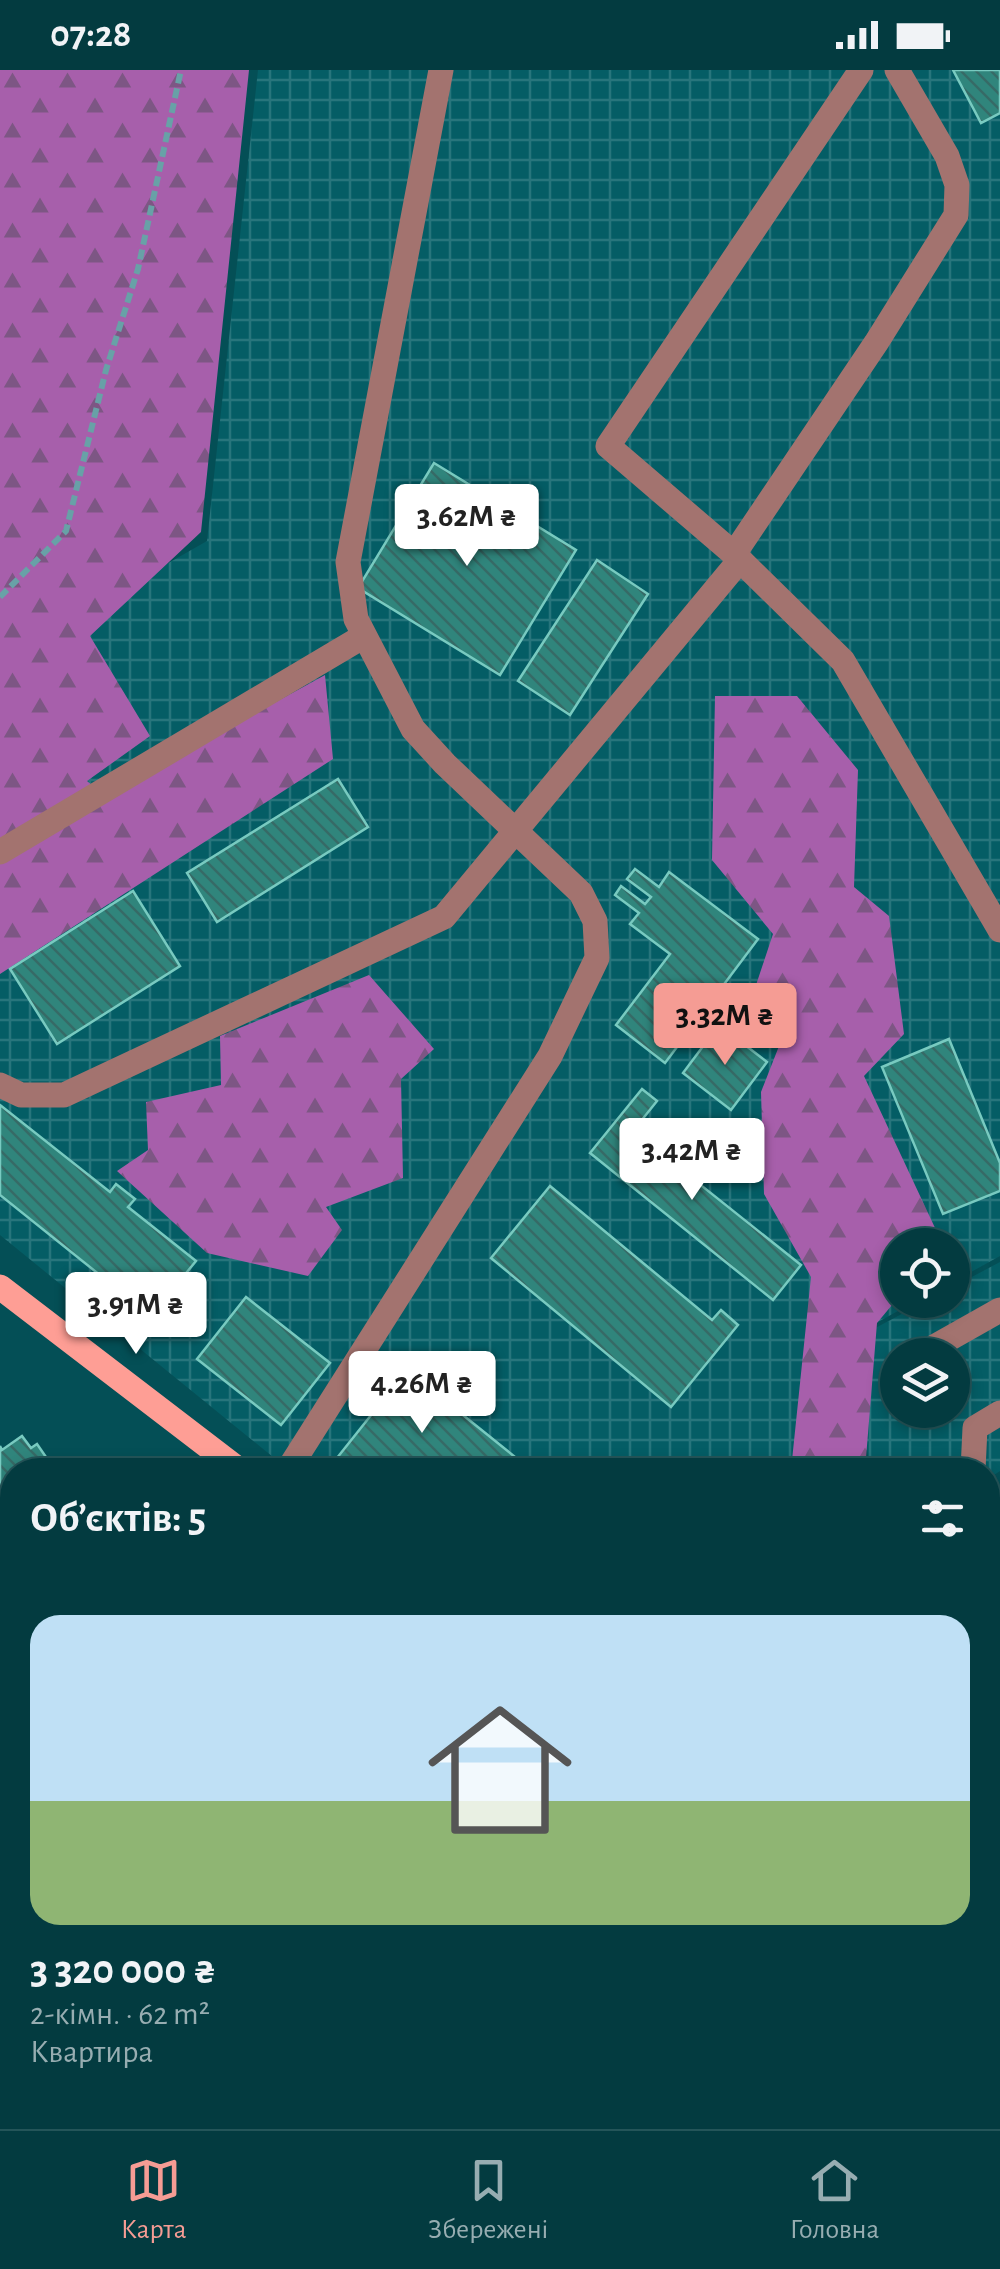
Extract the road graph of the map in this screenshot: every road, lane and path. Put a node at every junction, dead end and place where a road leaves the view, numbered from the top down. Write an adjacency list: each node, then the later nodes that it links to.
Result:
1 (181, 70): 6 (path)
2 (441, 70): 7 (lane)
3 (861, 70): 5 (lane)
4 (896, 70): 5 (lane)
5 (737, 557): 8 (lane); 10 (lane)
6 (0, 597)
7 (364, 636): 8 (lane); 9 (lane)
8 (515, 830): 11 (lane); 17 (lane)
9 (0, 852)
10 (1000, 930)
11 (0, 1086)
12 (0, 1287): 16 (main road)
13 (1000, 1310): 14 (lane)
14 (951, 1338)
15 (1000, 1414): 18 (lane)
16 (223, 1458)
17 (296, 1458)
18 (974, 1458)

